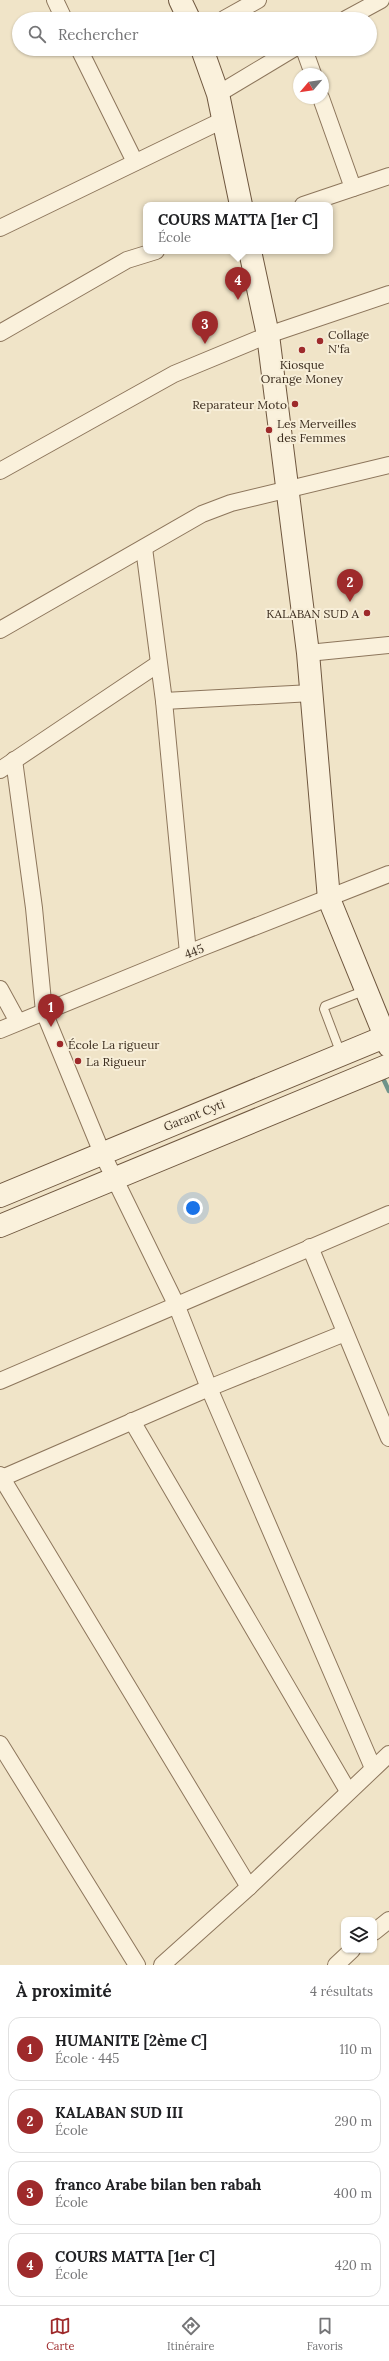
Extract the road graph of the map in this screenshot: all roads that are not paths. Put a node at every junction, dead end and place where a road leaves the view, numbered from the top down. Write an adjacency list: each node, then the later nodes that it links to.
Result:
1 (55, 0): 5 (street)
2 (180, 0): 6 (street)
3 (258, 0): 7 (street)
4 (381, 0): 8 (street)
5 (61, 12)
6 (186, 12)
7 (237, 12)
8 (359, 12)
9 (82, 56): 17 (street)
10 (204, 56): 14 (street)
11 (280, 56): 14 (street)
12 (307, 56): 13 (street)
13 (311, 68)
14 (218, 94): 16 (street)
15 (323, 104): 19 (street)
16 (223, 120): 17 (street); 20 (street)
17 (135, 162): 22 (street)
18 (389, 176): 19 (street)
19 (353, 188): 21 (street)
20 (240, 202)
21 (312, 202)
22 (0, 228)
23 (146, 254): 26 (street)
24 (251, 254): 27 (street)
25 (389, 294): 27 (street)
26 (0, 332)
27 (268, 335): 29 (street); 30 (street)
28 (389, 465): 30 (street)
29 (0, 471)
30 (288, 489): 31 (street); 34 (street)
31 (144, 548): 32 (street); 35 (street)
32 (0, 630)
33 (389, 645): 34 (street)
34 (308, 653): 36 (street)
35 (158, 664): 37 (street); 38 (street)
36 (312, 692): 37 (street); 41 (street)
37 (164, 701): 42 (street)
38 (14, 760): 39 (street); 45 (street)
39 (0, 770)
40 (389, 874): 41 (street, 445)
41 (329, 899): 42 (street, 445); 44 (street)
42 (188, 953): 45 (street, 445)
43 (0, 989): 46 (street)
44 (366, 990): 48 (street); 49 (lane)
45 (44, 1012): 46 (street, 445); 51 (street)
46 (18, 1022): 47 (street, 445)
47 (0, 1030)
48 (388, 1039): 49 (street, Garant Cyti)
49 (342, 1054): 51 (street, Garant Cyti)
50 (389, 1065): 52 (street)
51 (102, 1153): 52 (street); 53 (street, Garant Cyti)
52 (114, 1178): 55 (street); 57 (street)
53 (0, 1196)
54 (389, 1214): 56 (street)
55 (0, 1226)
56 (310, 1247): 57 (street); 58 (street)
57 (176, 1304): 59 (street); 60 (street)
58 (346, 1332): 60 (street); 62 (street)
59 (0, 1382)
60 (209, 1388): 61 (street); 66 (street)
61 (132, 1421): 63 (street); 67 (street)
62 (389, 1438)
63 (1, 1477): 68 (street)
64 (0, 1744): 72 (street)
65 (389, 1754): 66 (street)
66 (373, 1768): 67 (street)
67 (348, 1791): 68 (street)
68 (249, 1887): 73 (street)
69 (389, 1920): 70 (street)
70 (377, 1930)
71 (349, 1953): 74 (street)
72 (137, 1965)
73 (162, 1965)
74 (336, 1965)

